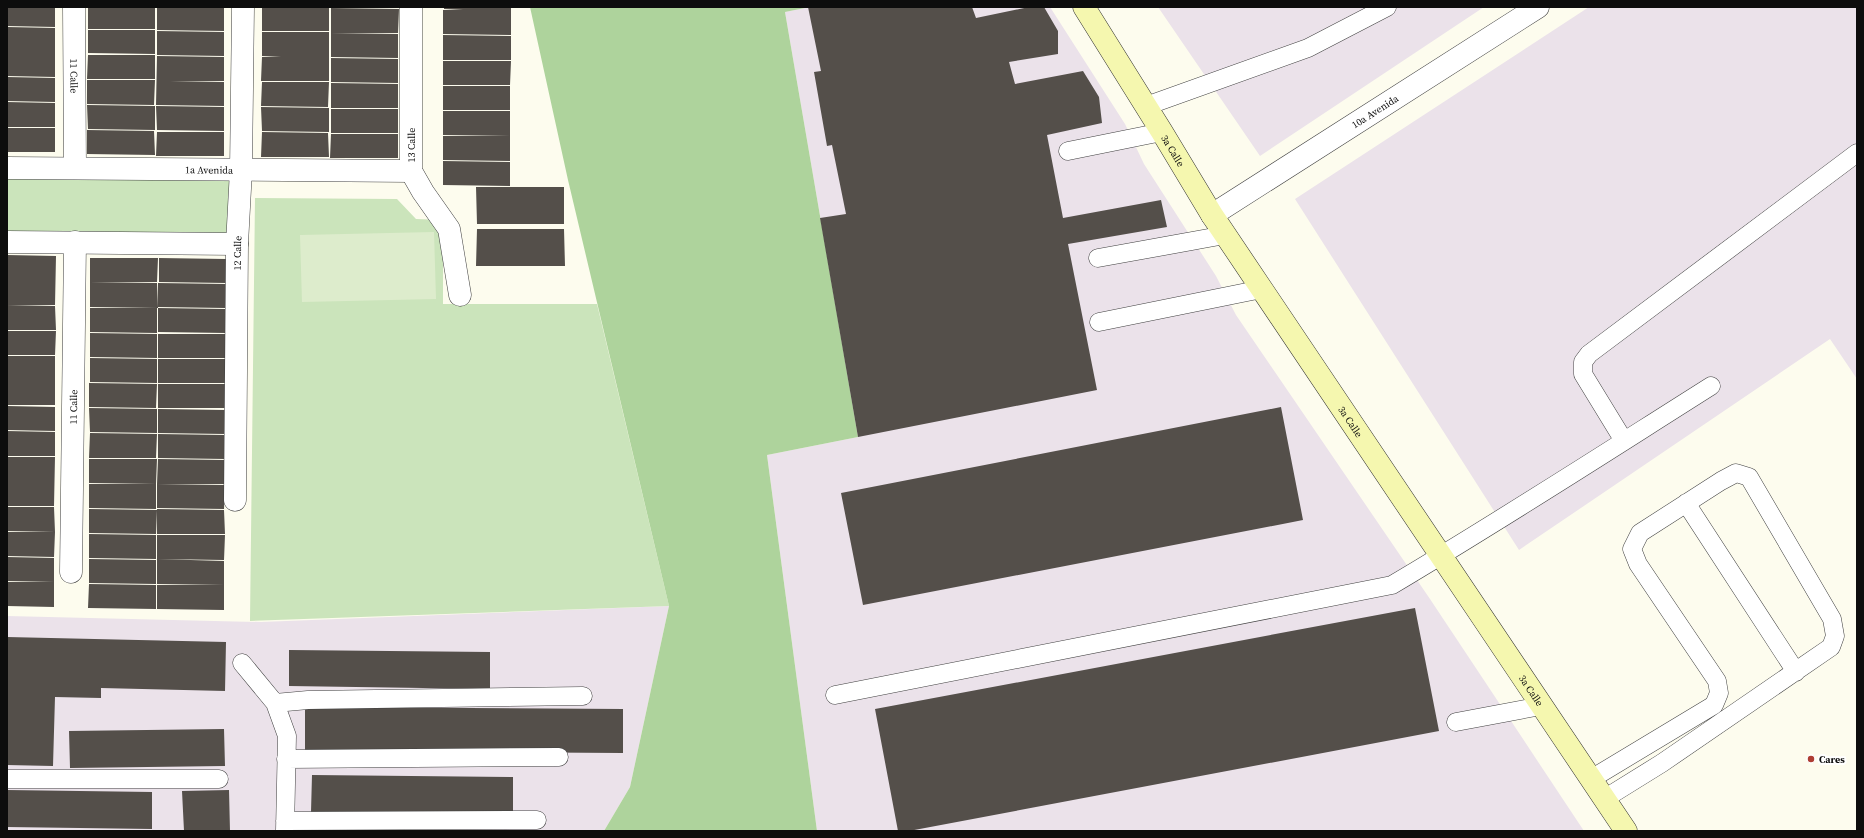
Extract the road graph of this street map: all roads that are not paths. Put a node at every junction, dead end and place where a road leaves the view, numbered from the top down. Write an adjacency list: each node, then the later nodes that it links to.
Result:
1 (74, 7): 12 (street, 11 Calle)
2 (243, 7): 13 (street, 12 Calle)
3 (411, 7): 14 (street, 13 Calle)
4 (1084, 7): 7 (main road, 3a Calle)
5 (1387, 7): 7 (lane)
6 (1538, 7): 15 (street, 10a Avenida)
7 (1146, 106): 8 (main road, 3a Calle)
8 (1162, 132): 9 (lane); 15 (main road, 3a Calle)
9 (1068, 152)
10 (1857, 153): 25 (lane)
11 (7, 168): 12 (street, 1a Avenida)
12 (75, 168): 13 (street, 1a Avenida)
13 (240, 170): 14 (street, 1a Avenida); 19 (street, 12 Calle)
14 (411, 171): 22 (street, 13 Calle)
15 (1212, 215): 16 (main road, 3a Calle)
16 (1226, 235): 20 (lane); 21 (main road, 3a Calle)
17 (7, 242): 18 (street)
18 (75, 242): 19 (street); 29 (street, 11 Calle)
19 (237, 244): 26 (street, 12 Calle)
20 (1098, 258)
21 (1262, 289): 23 (lane); 28 (main road, 3a Calle)
22 (460, 295)
23 (1099, 322)
24 (1711, 386): 25 (lane)
25 (1624, 442): 28 (lane)
26 (235, 500)
27 (1686, 503): 31 (lane); 31 (lane); 41 (lane)
28 (1442, 557): 32 (lane); 35 (main road, 3a Calle)
29 (71, 572)
30 (242, 663): 34 (lane)
31 (1796, 672): 42 (lane)
32 (835, 695)
33 (583, 696): 34 (lane)
34 (275, 703): 38 (lane)
35 (1542, 706): 36 (lane); 41 (main road, 3a Calle)
36 (1456, 722)
37 (559, 758): 38 (lane)
38 (286, 759): 44 (lane)
39 (7, 779): 40 (lane)
40 (219, 779)
41 (1591, 779): 42 (main road, 3a Calle)
42 (1604, 799): 45 (main road, 3a Calle)
43 (536, 820): 44 (lane)
44 (285, 826)
45 (1626, 831)

